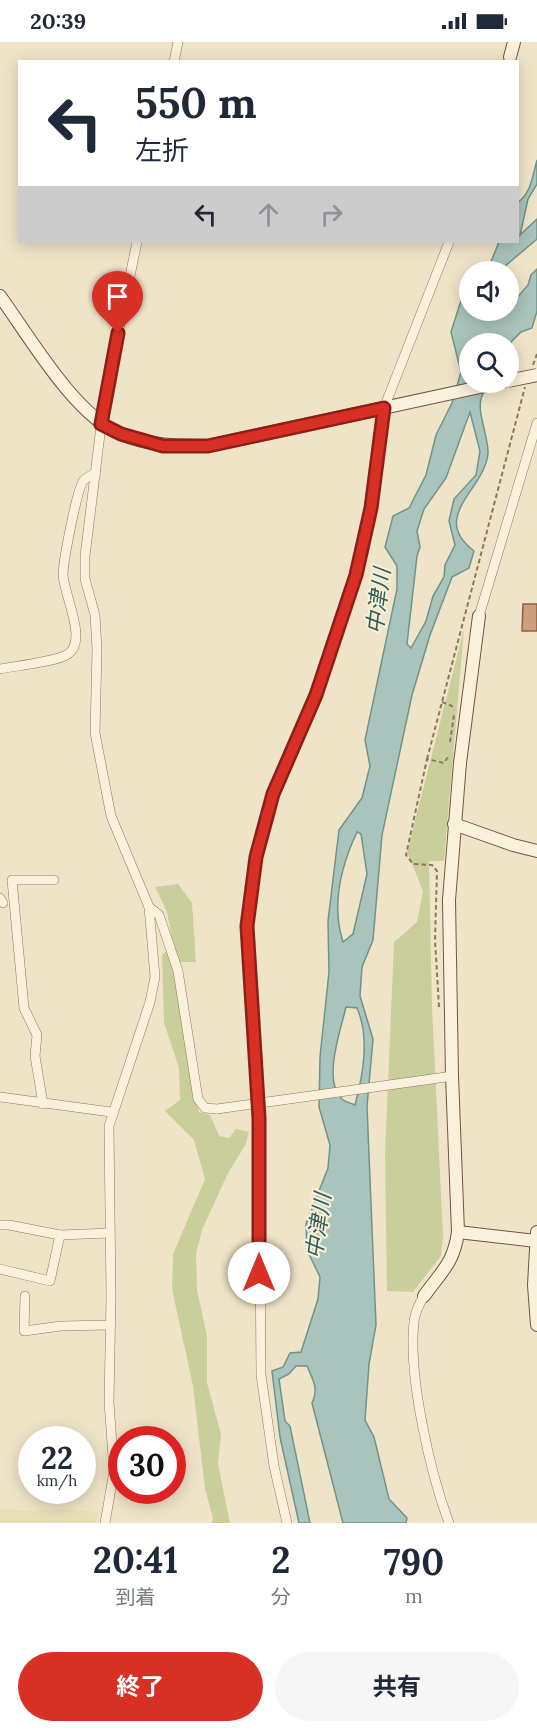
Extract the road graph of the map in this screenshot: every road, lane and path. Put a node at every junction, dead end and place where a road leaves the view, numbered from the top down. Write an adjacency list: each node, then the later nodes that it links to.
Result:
1 (178, 42): 4 (street)
2 (514, 42): 3 (street)
3 (509, 59)
4 (174, 60)
5 (137, 243): 13 (street)
6 (449, 243): 11 (street)
7 (0, 296): 13 (street)
8 (537, 354): 9 (path)
9 (532, 376): 17 (path)
10 (459, 391): 11 (street)
11 (384, 408): 13 (street); 39 (street)
12 (537, 423): 15 (street)
13 (101, 424): 14 (street)
14 (96, 473): 16 (street); 22 (street)
15 (479, 616): 19 (street)
16 (0, 669)
17 (442, 702): 18 (path); 18 (path)
18 (427, 759): 23 (path)
19 (454, 824): 20 (street); 23 (street)
20 (537, 851)
21 (54, 880): 26 (street)
22 (149, 907): 24 (street, bridge); 27 (street)
23 (451, 1015): 24 (street)
24 (452, 1076): 29 (street)
25 (0, 1097): 26 (street)
26 (43, 1104): 27 (street)
27 (111, 1112): 30 (street)
28 (0, 1225): 31 (street)
29 (458, 1232): 32 (street); 35 (street)
30 (110, 1233): 31 (street); 36 (street)
31 (60, 1235): 33 (street)
32 (536, 1236): 37 (street)
33 (0, 1269)
34 (25, 1296): 36 (street)
35 (424, 1296): 40 (street)
36 (110, 1325): 38 (street)
37 (537, 1325)
38 (105, 1523)
39 (287, 1523)
40 (449, 1523)

